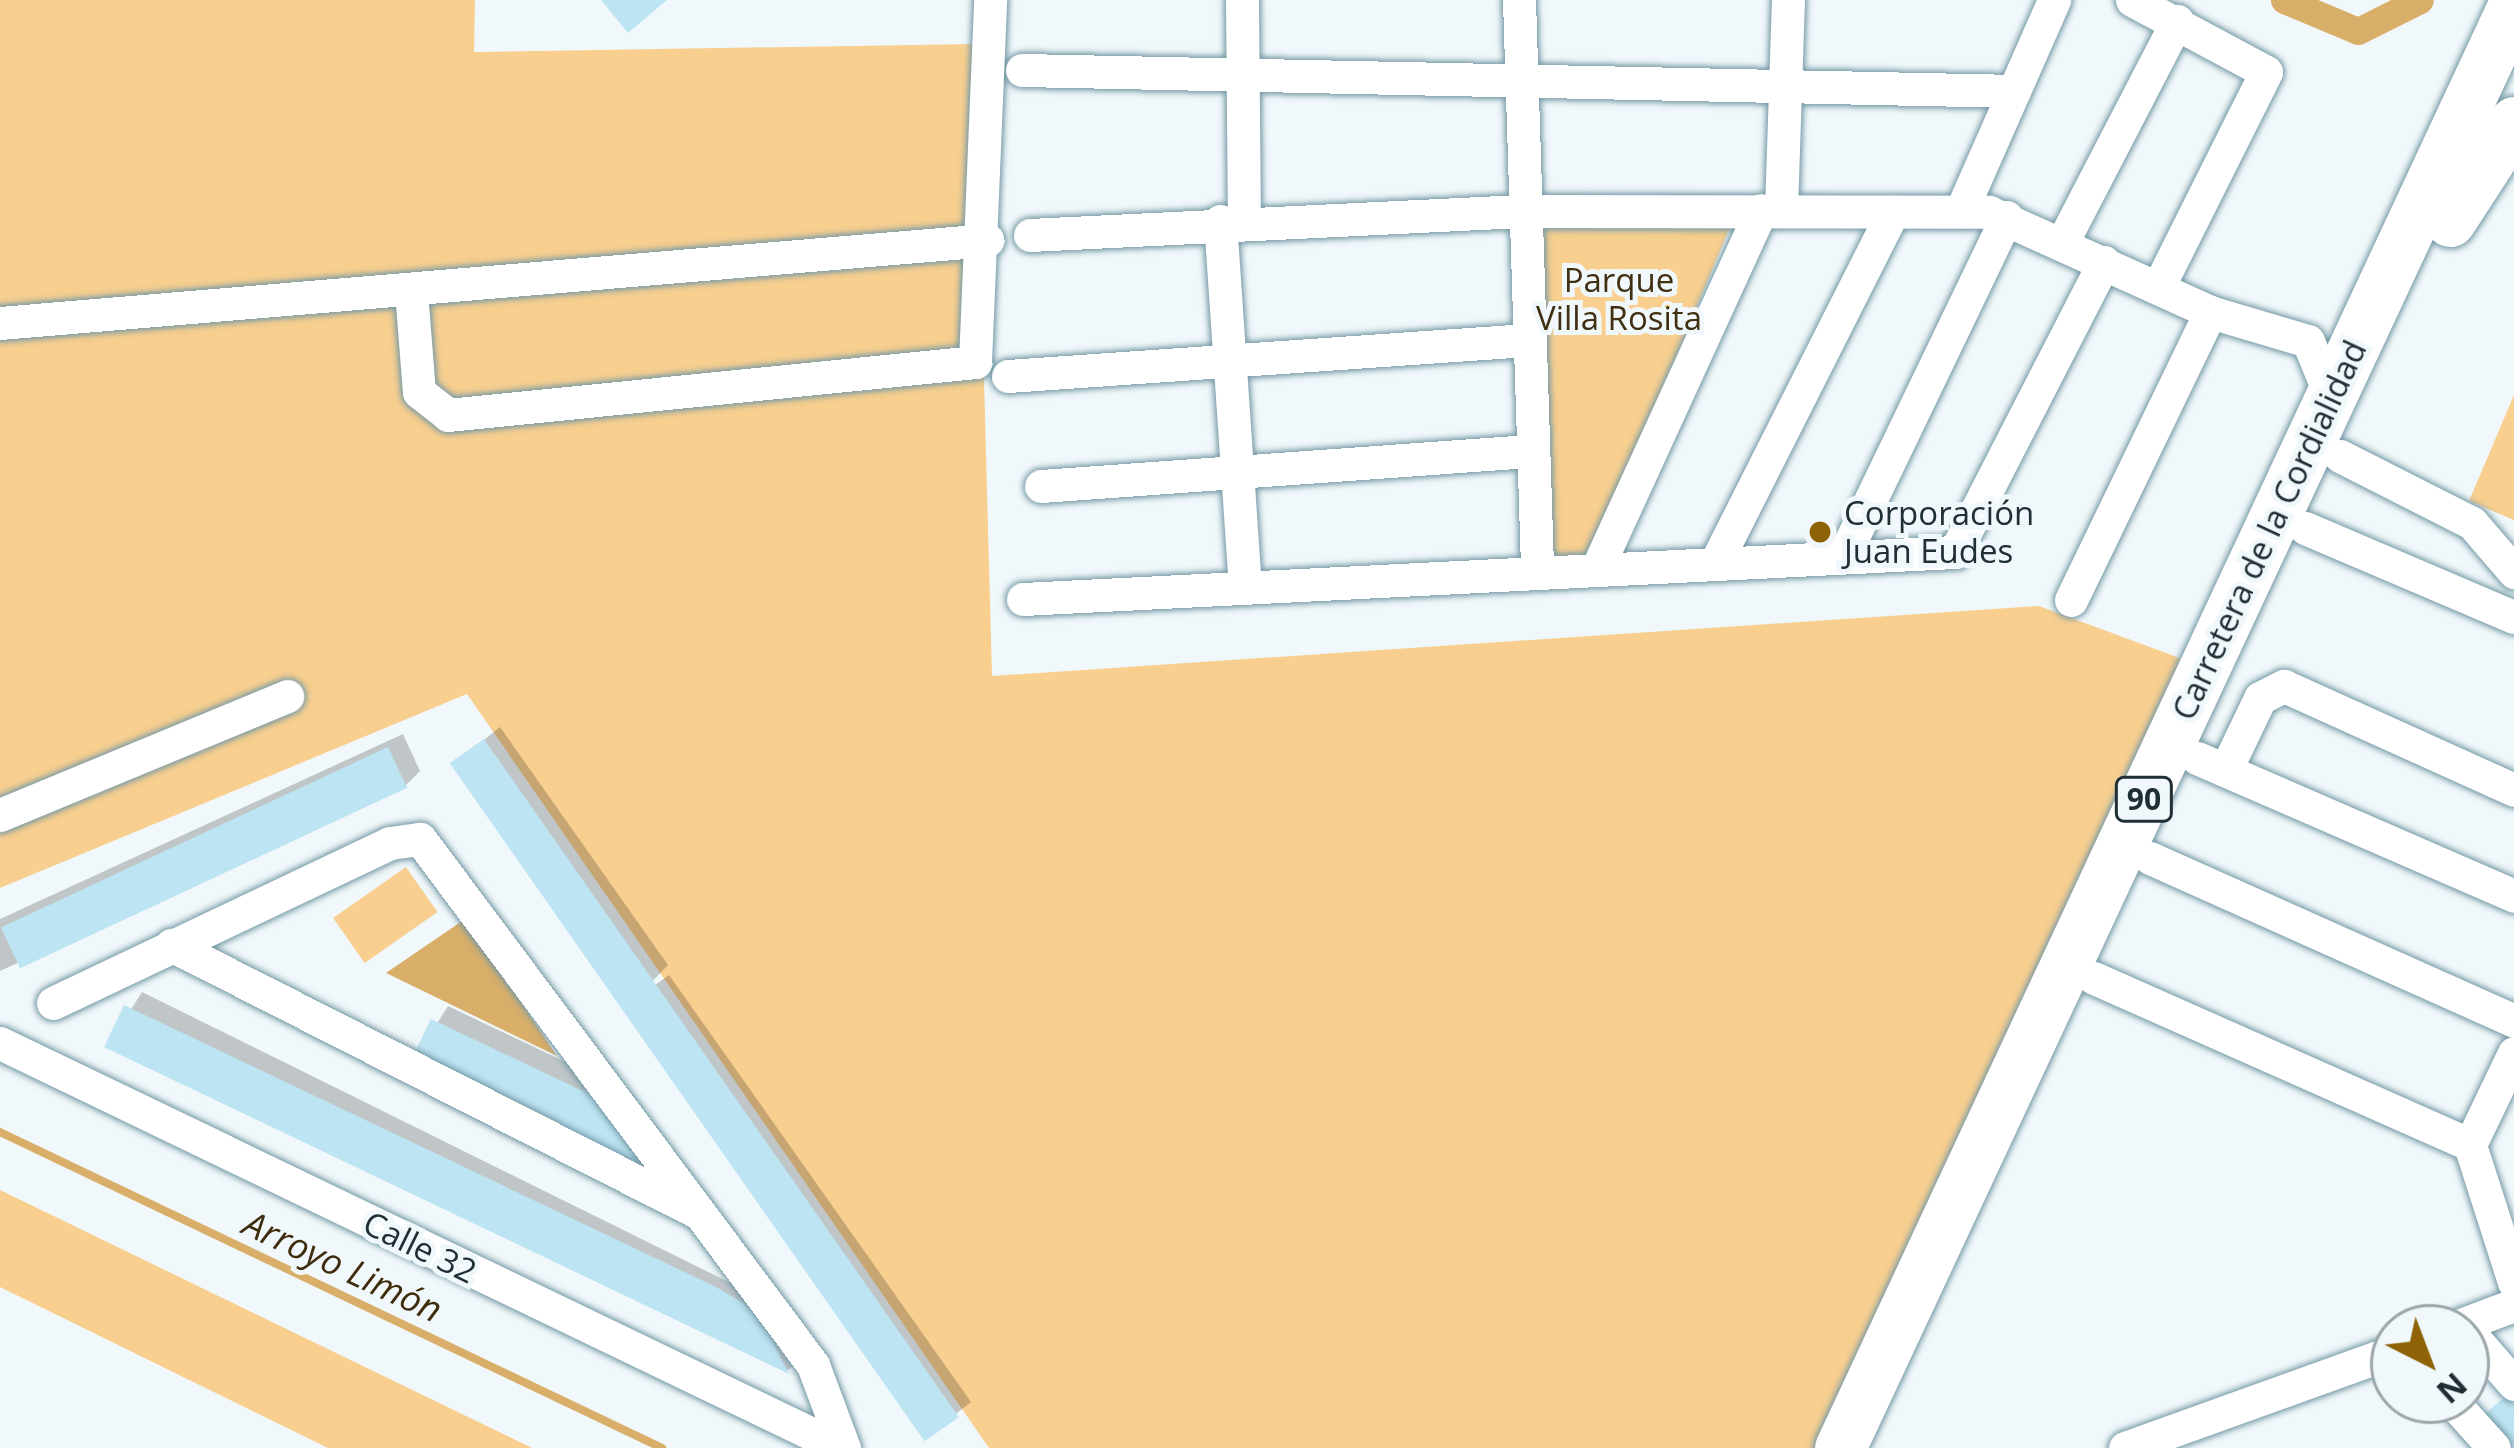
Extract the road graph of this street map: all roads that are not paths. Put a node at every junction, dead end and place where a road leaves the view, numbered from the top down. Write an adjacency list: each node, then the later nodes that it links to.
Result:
1 (990, 0): 22 (street)
2 (1242, 0): 10 (street)
3 (1519, 0): 11 (street)
4 (1788, 0): 12 (street)
5 (2054, 0): 13 (street)
6 (2132, 0): 8 (street)
7 (2514, 4): 27 (highway, Carretera de la Cordialidad / 90)
8 (2177, 21): 23 (street); 25 (street)
9 (1022, 70): 10 (street)
10 (1243, 74): 11 (street); 20 (street)
11 (1523, 82): 12 (street); 16 (street)
12 (1786, 90): 13 (street); 15 (street)
13 (2014, 91): 17 (street)
14 (2514, 122): 36 (highway, Carretera de la Cordialidad / 90)
15 (1771, 210): 16 (street); 18 (street); 42 (street)
16 (1525, 211): 20 (street); 31 (street)
17 (1961, 211): 18 (street); 19 (street)
18 (1893, 212): 41 (street)
19 (2008, 217): 23 (street); 40 (street)
20 (1232, 220): 21 (street); 32 (street)
21 (1030, 235)
22 (988, 240): 26 (street); 26 (street)
23 (2063, 241): 24 (street)
24 (2104, 262): 25 (street); 40 (street)
25 (2158, 286): 28 (street)
26 (411, 291): 29 (street)
27 (2378, 294): 30 (street); 34 (highway, Carretera de la Cordialidad / 90)
28 (2210, 312): 30 (street); 47 (street)
29 (0, 323)
30 (2287, 333): 34 (street)
31 (1528, 340): 32 (street); 35 (street)
32 (1229, 362): 33 (street); 37 (street)
33 (1008, 376)
34 (2330, 401): 69 (highway, Carretera de la Cordialidad / 90)
35 (1528, 452): 37 (street); 43 (street)
36 (2340, 456): 39 (highway, Carretera de la Cordialidad / 90); 44 (street)
37 (1238, 471): 38 (street); 45 (street)
38 (1041, 486)
39 (2306, 528): 48 (street); 50 (highway, Carretera de la Cordialidad / 90)
40 (1844, 555): 41 (street)
41 (1718, 558): 42 (street)
42 (1599, 564): 43 (street)
43 (1538, 566): 45 (street)
44 (2514, 572)
45 (1245, 585): 46 (street)
46 (1022, 599)
47 (2071, 600)
48 (2514, 617)
49 (287, 696): 52 (street)
50 (2211, 764): 51 (street); 53 (highway, Carretera de la Cordialidad / 90); 54 (street)
51 (2514, 790)
52 (0, 815)
53 (2150, 859): 56 (highway, Carretera de la Cordialidad / 90); 58 (street)
54 (2514, 896)
55 (171, 945): 57 (street); 62 (street); 62 (street)
56 (2094, 978): 61 (street); 70 (highway, Carretera de la Cordialidad / 90)
57 (53, 1003)
58 (2514, 1021)
59 (0, 1043): 68 (street, Calle 32)
60 (2514, 1053): 61 (street)
61 (2470, 1144): 63 (street)
62 (700, 1214): 68 (street)
63 (2514, 1282)
64 (2490, 1359): 66 (street)
65 (2370, 1360): 71 (street)
66 (2514, 1384)
67 (2472, 1424): 72 (street)
68 (842, 1448)
69 (1840, 1448)
70 (1872, 1448)
71 (2125, 1448)
72 (2494, 1448)

